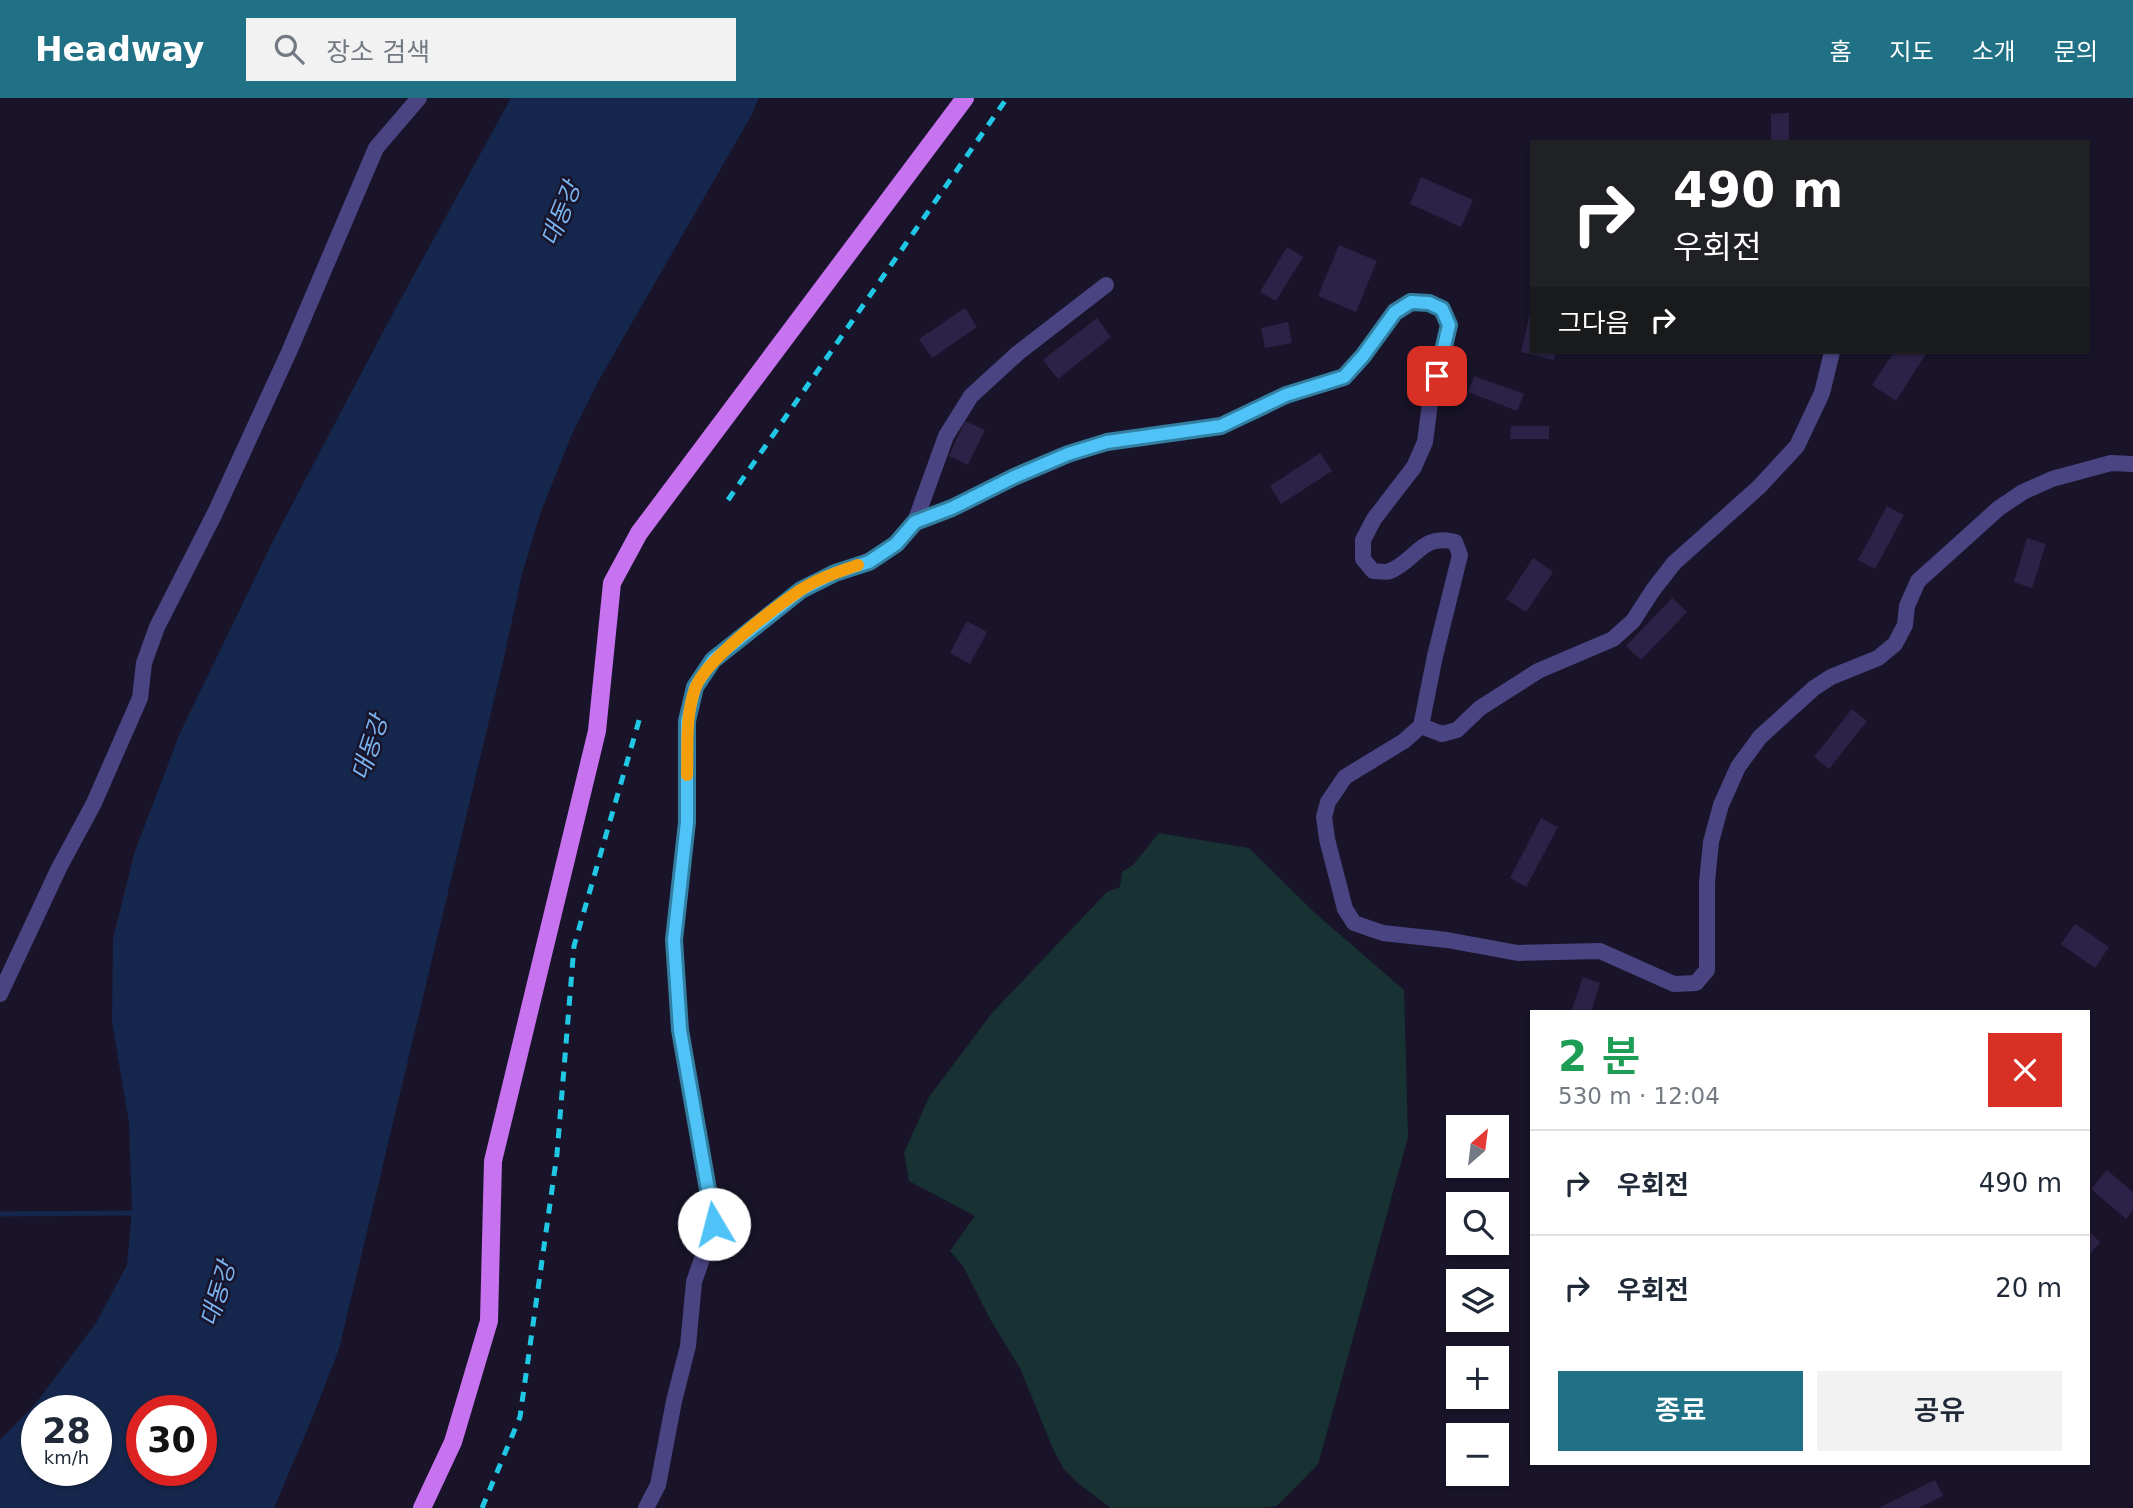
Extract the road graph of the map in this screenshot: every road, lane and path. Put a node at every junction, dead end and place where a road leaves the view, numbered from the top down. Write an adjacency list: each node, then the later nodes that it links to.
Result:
1 (419, 98): 8 (street)
2 (965, 98): 9 (main road)
3 (1106, 285): 6 (street)
4 (1832, 354): 7 (street)
5 (2133, 464): 7 (street)
6 (915, 522): 7 (street); 10 (street)
7 (1421, 726)
8 (0, 994)
9 (422, 1508)
10 (646, 1508)

